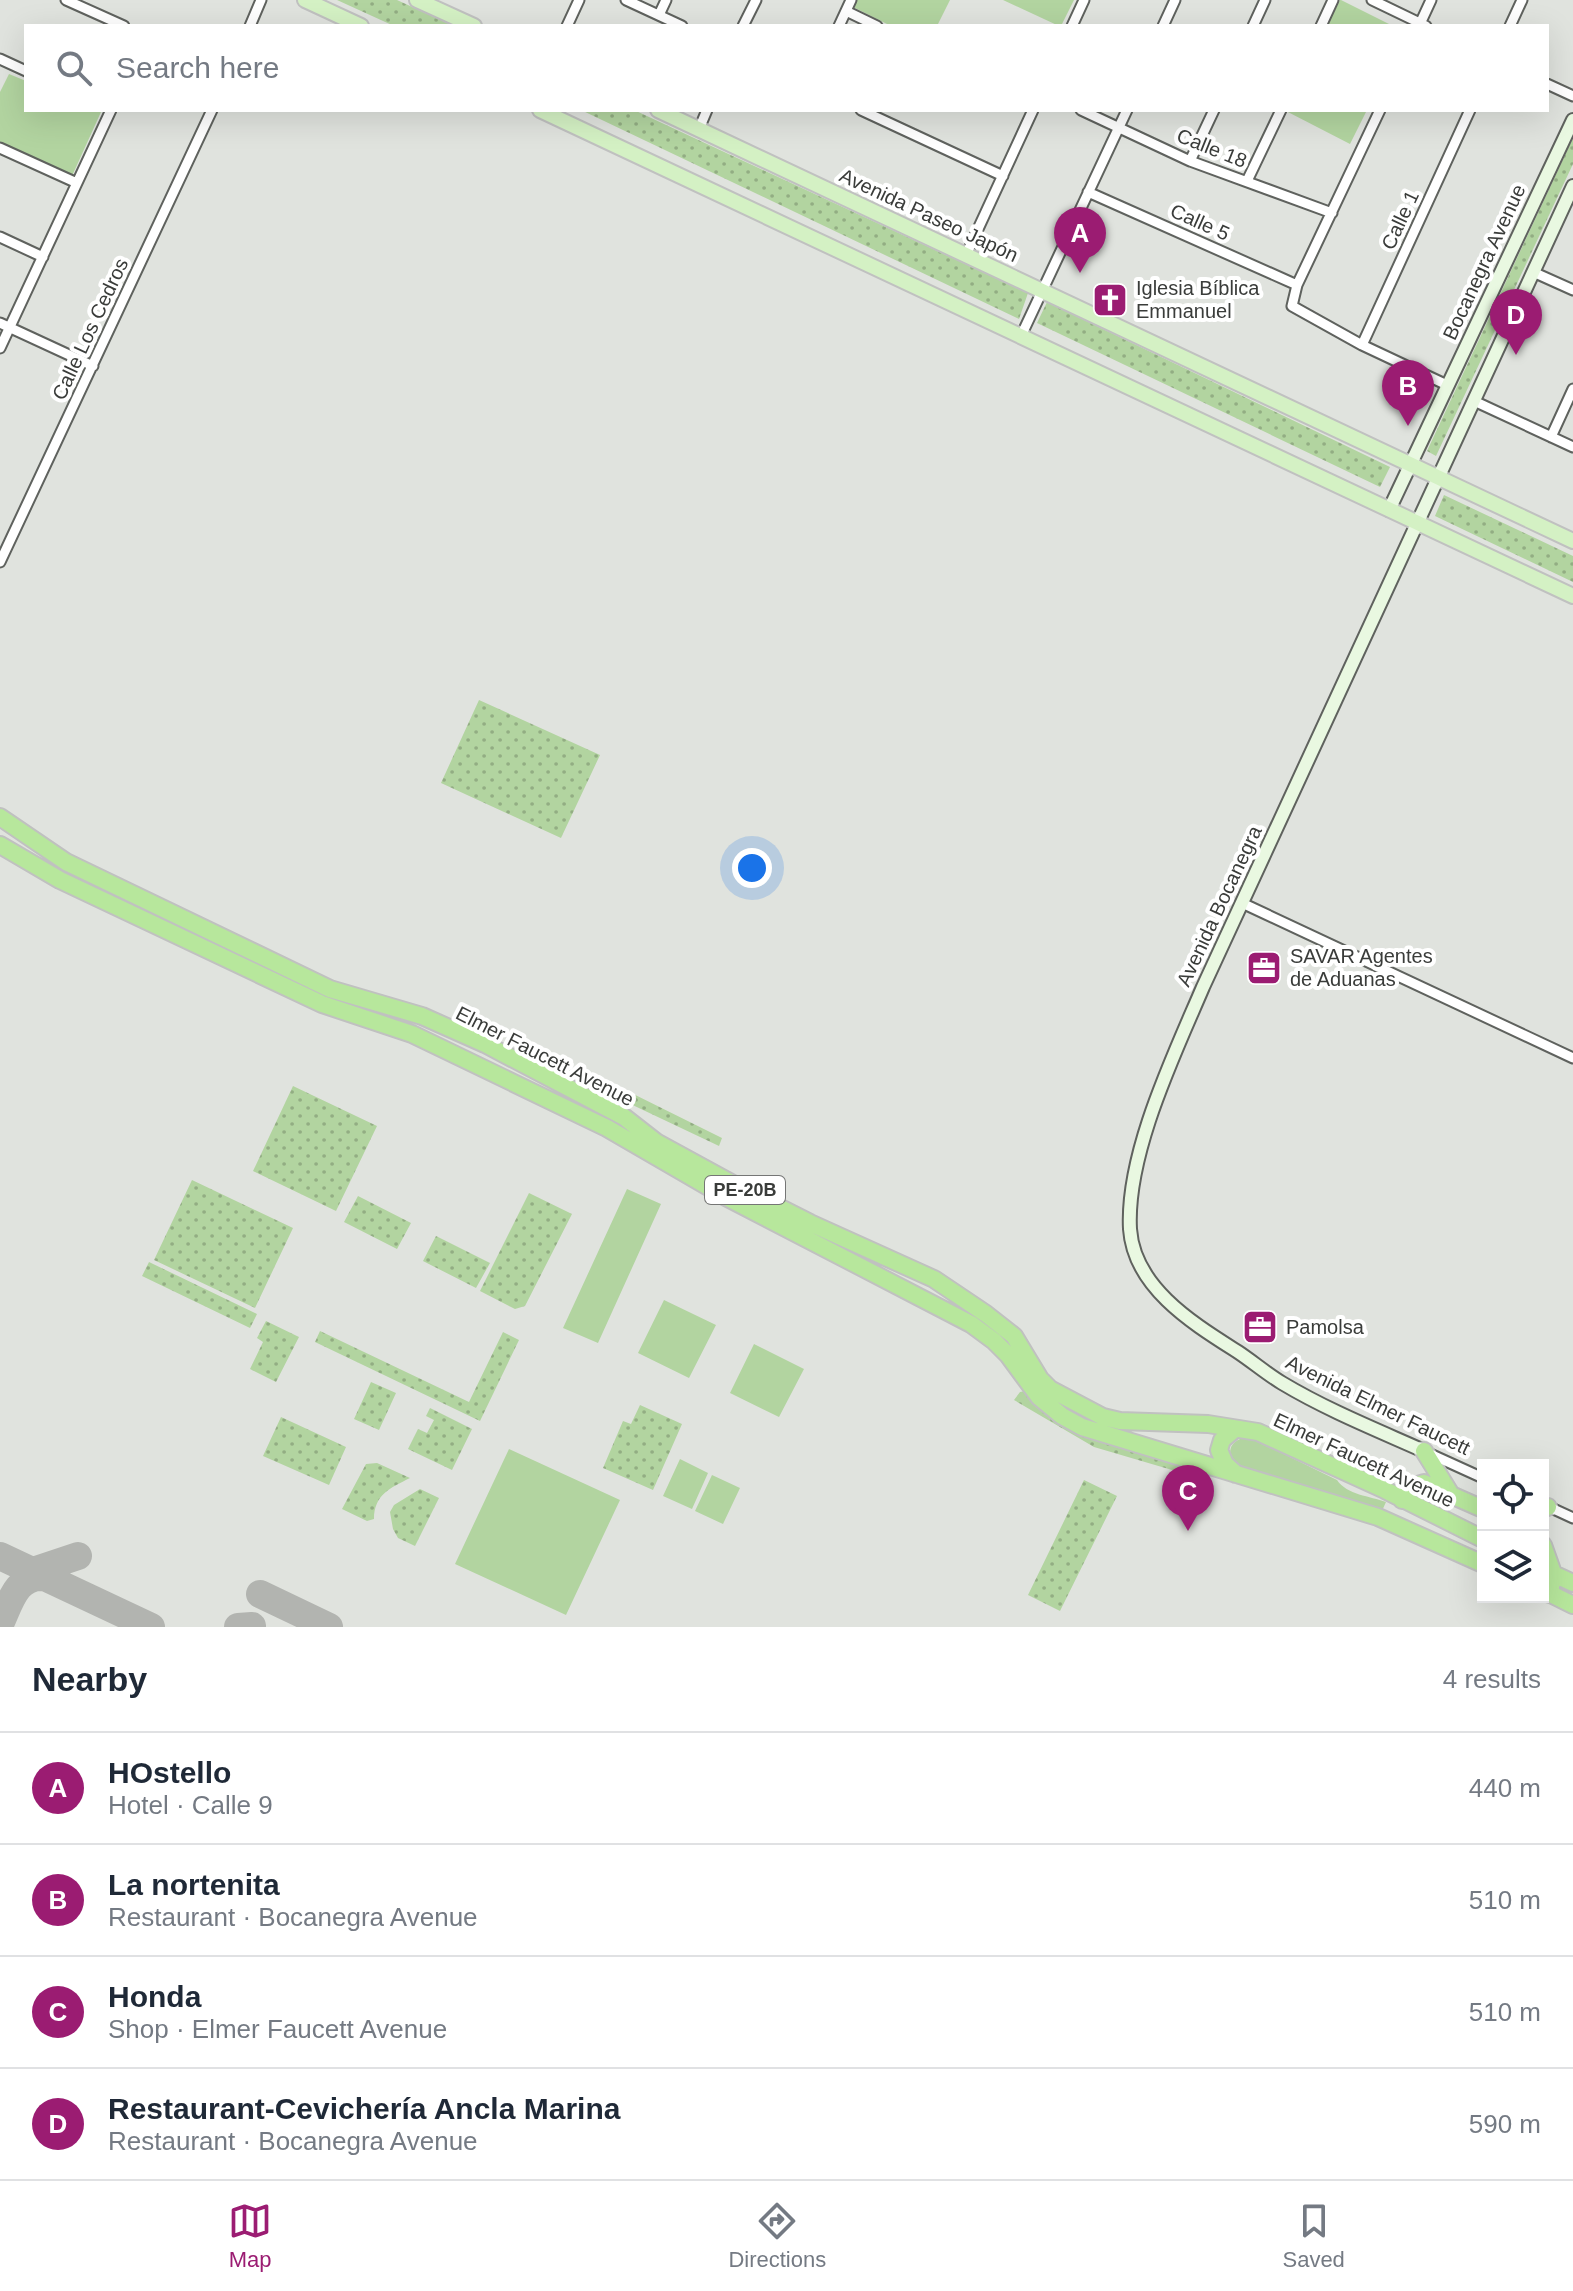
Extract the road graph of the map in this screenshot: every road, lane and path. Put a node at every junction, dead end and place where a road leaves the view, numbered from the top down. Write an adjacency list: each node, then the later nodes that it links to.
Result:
1 (66, 0): 19 (street)
2 (261, 0): 20 (street)
3 (305, 0): 21 (main road)
4 (417, 0): 22 (main road)
5 (579, 0): 23 (street)
6 (626, 0): 18 (street)
7 (666, 0): 18 (street)
8 (756, 0): 25 (street)
9 (851, 0): 17 (street)
10 (1084, 0): 28 (street)
11 (1175, 0): 29 (street)
12 (1265, 0): 30 (street)
13 (1333, 0): 31 (street)
14 (1372, 0): 32 (street)
15 (1431, 0): 33 (street)
16 (1522, 0): 34 (street)
17 (846, 11): 26 (street); 27 (street)
18 (659, 15): 24 (street)
19 (120, 24)
20 (251, 24)
21 (357, 24)
22 (470, 24)
23 (568, 24)
24 (678, 24)
25 (744, 24)
26 (840, 24)
27 (873, 24)
28 (1073, 24)
29 (1164, 24)
30 (1254, 24)
31 (1322, 24)
32 (1420, 24)
33 (1422, 24)
34 (1511, 24)
35 (0, 59): 36 (street)
36 (24, 70)
37 (1549, 85): 38 (street)
38 (1573, 96)
39 (110, 112): 59 (street)
40 (211, 112): 74 (street, Calle Los Cedros)
41 (544, 112): 71 (main road)
42 (662, 112): 54 (main road, Avenida Paseo Japón)
43 (706, 112): 54 (street)
44 (865, 112): 57 (street)
45 (1032, 112): 57 (street)
46 (1086, 112): 53 (street, Calle 18)
47 (1126, 112): 53 (street)
48 (1213, 112): 56 (street)
49 (1280, 112): 58 (street)
50 (1379, 112): 62 (street)
51 (1469, 112): 72 (street, Calle 1)
52 (1573, 120): 75 (street, Bocanegra Avenue)
53 (1120, 127): 56 (street, Calle 18); 61 (street)
54 (699, 129): 64 (main road, Avenida Paseo Japón)
55 (0, 148): 59 (street)
56 (1190, 161): 58 (street, Calle 18)
57 (1003, 176): 64 (street)
58 (1247, 181): 62 (street, Calle 18)
59 (77, 183): 65 (street)
60 (1573, 186): 66 (street)
61 (1088, 192): 67 (street, Calle 5); 68 (street)
62 (1332, 213): 67 (street)
63 (0, 237): 65 (street)
64 (966, 255): 68 (main road, Avenida Paseo Japón)
65 (43, 257): 70 (street)
66 (1533, 272): 69 (street); 77 (street)
67 (1297, 285): 72 (street)
68 (1042, 290): 71 (street); 80 (main road, Avenida Paseo Japón)
69 (1573, 290)
70 (5, 325): 73 (street); 74 (street)
71 (1021, 336): 82 (main road)
72 (1362, 345): 75 (street)
73 (0, 348)
74 (93, 366): 85 (street, Calle Los Cedros)
75 (1447, 385): 80 (street, Bocanegra Avenue)
76 (1573, 389): 78 (street)
77 (1474, 401): 78 (street); 81 (street)
78 (1551, 437): 79 (street)
79 (1573, 447)
80 (1410, 463): 81 (main road, Avenida Paseo Japón); 82 (street)
81 (1438, 478): 83 (street); 84 (main road, Avenida Paseo Japón)
82 (1389, 510): 83 (main road)
83 (1417, 523): 86 (main road); 89 (street, Avenida Bocanegra)
84 (1573, 541)
85 (0, 562)
86 (1573, 596)
87 (0, 817): 92 (highway, Elmer Faucett Avenue / PE-20B)
88 (0, 845): 94 (highway, Elmer Faucett Avenue / PE-20B)
89 (1242, 903): 90 (street); 91 (street, Avenida Bocanegra)
90 (1573, 1058)
91 (1178, 1310): 93 (street, Avenida Elmer Faucett)
92 (1235, 1429): 94 (highway); 97 (highway, Elmer Faucett Avenue / PE-20B)
93 (1424, 1451): 95 (street, Avenida Elmer Faucett); 96 (highway)
94 (1237, 1475): 102 (highway, Elmer Faucett Avenue / PE-20B)
95 (1477, 1475)
96 (1450, 1493): 97 (highway); 98 (highway)
97 (1402, 1500): 101 (highway, Elmer Faucett Avenue / PE-20B)
98 (1477, 1506)
99 (1549, 1508): 100 (street)
100 (1573, 1518)
101 (1477, 1536)
102 (1477, 1561)
103 (1549, 1571): 104 (highway)
104 (1573, 1583)
105 (1549, 1593): 106 (highway)
106 (1573, 1605)

